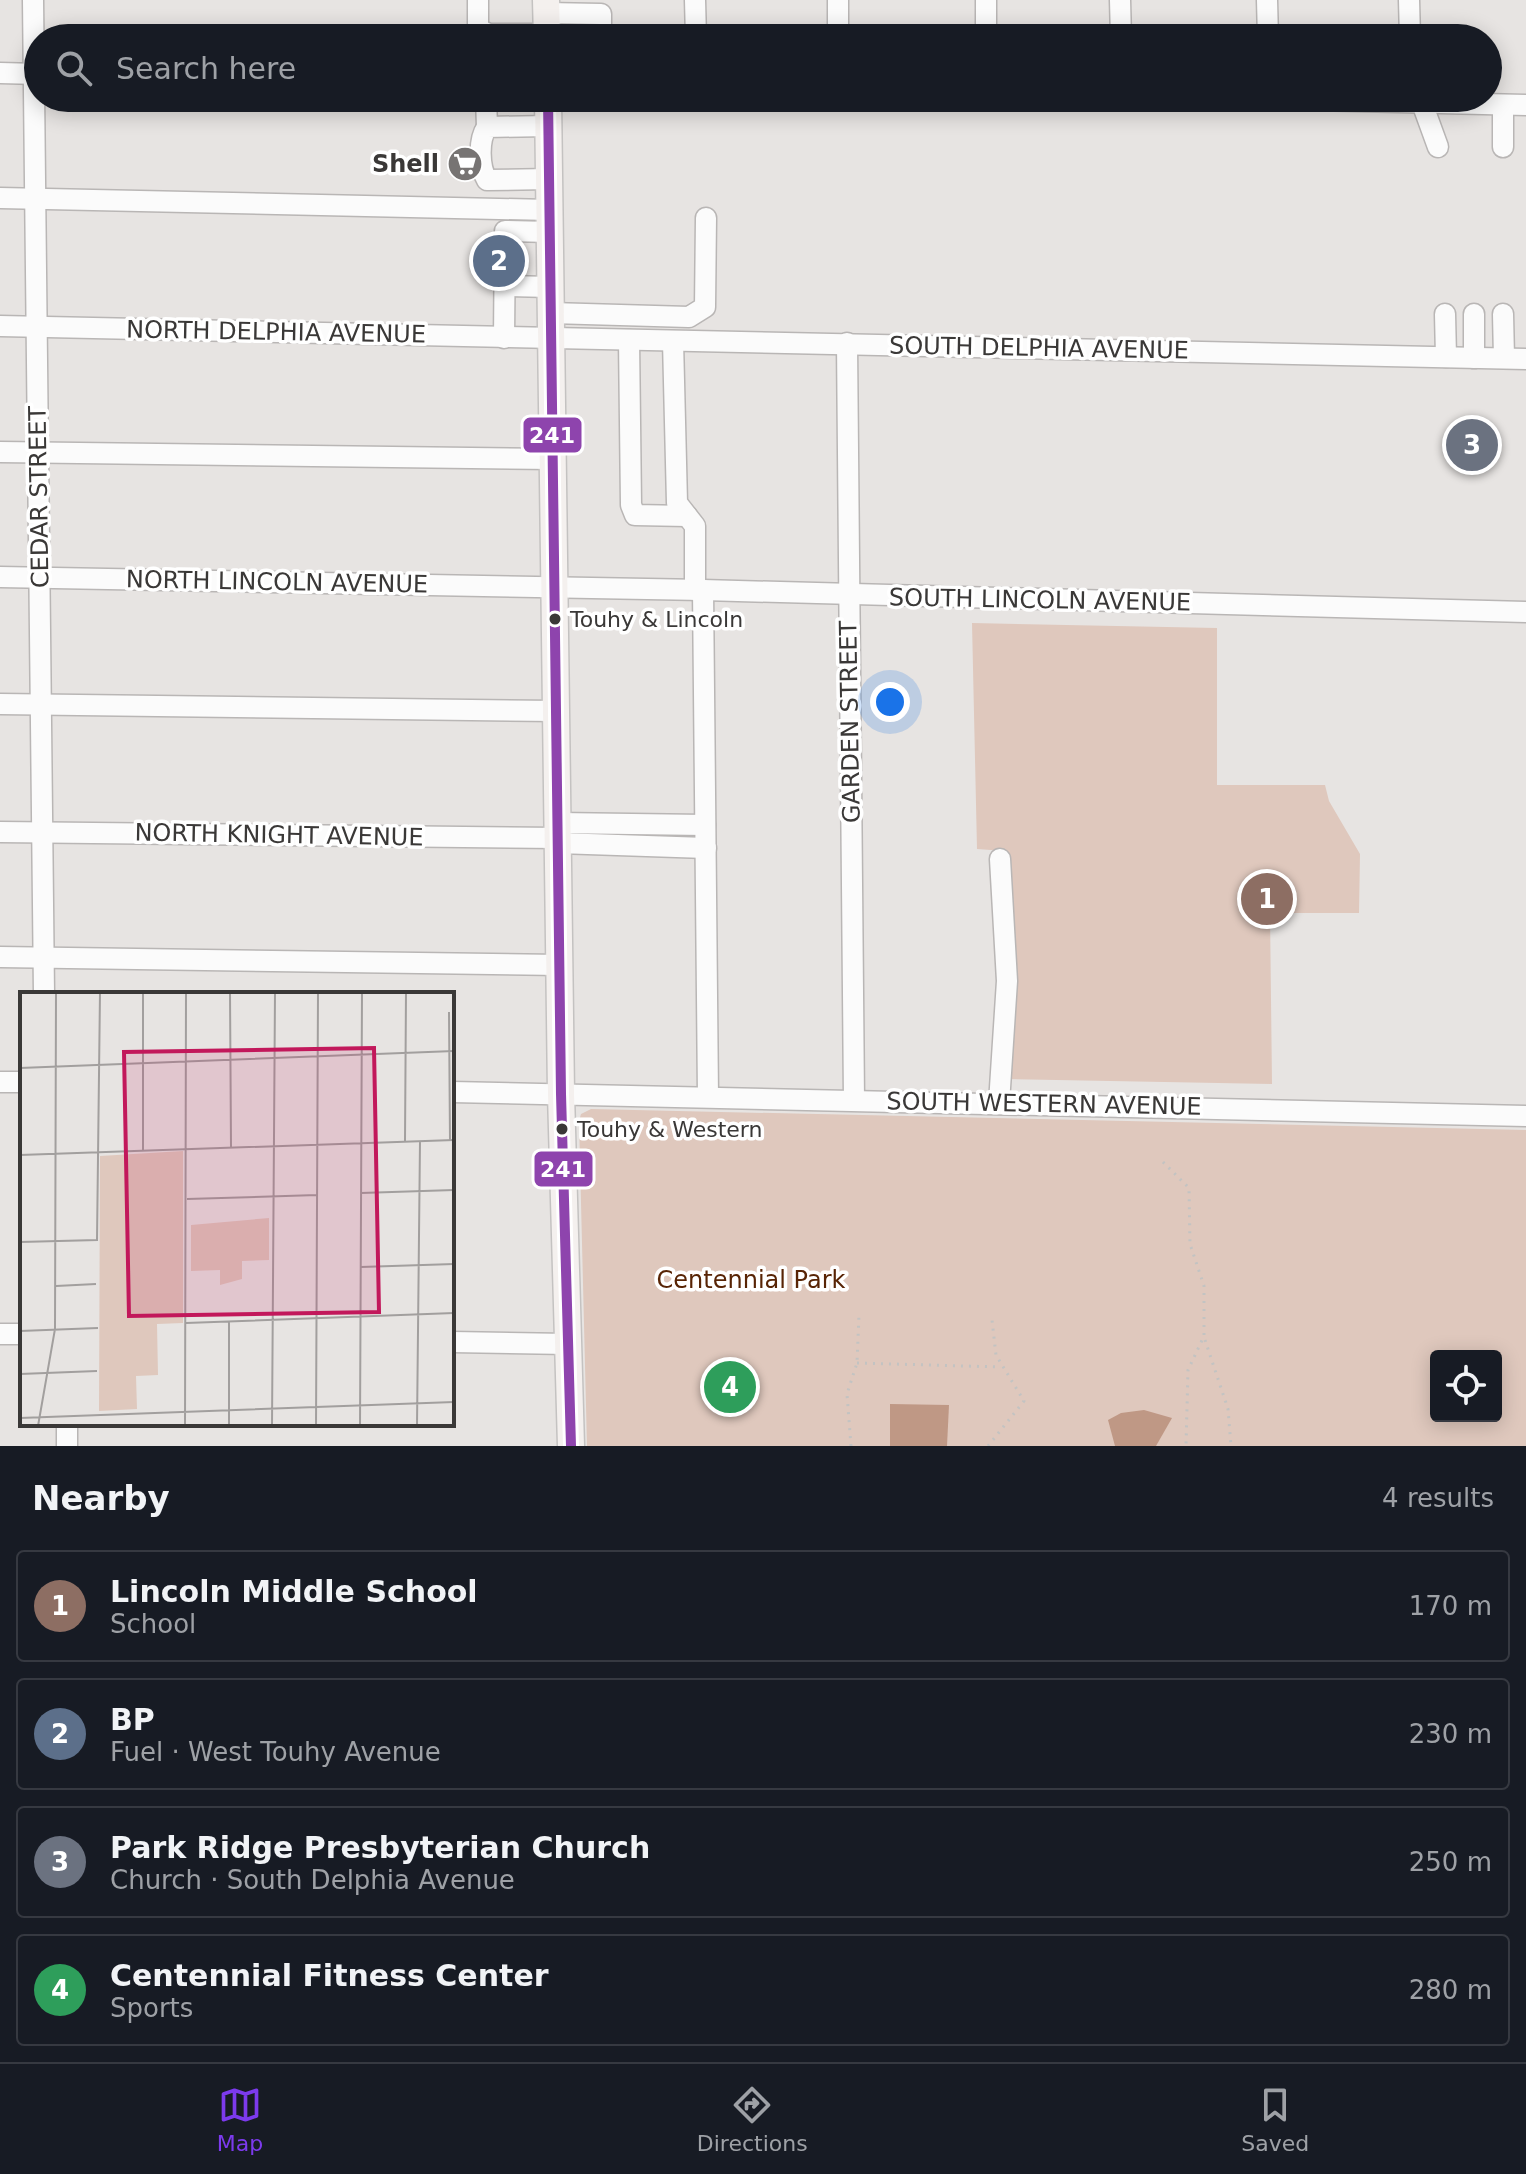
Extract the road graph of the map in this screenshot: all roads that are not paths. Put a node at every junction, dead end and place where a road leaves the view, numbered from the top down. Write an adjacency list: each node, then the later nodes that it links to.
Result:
1 (33, 0): 10 (street, CEDAR STREET)
2 (478, 0): 11 (street)
3 (695, 0): 13 (street)
4 (838, 0): 14 (street)
5 (986, 0): 15 (street)
6 (1120, 0): 16 (street)
7 (1267, 0): 17 (street)
8 (1409, 0): 18 (street)
9 (547, 21): 12 (street)
10 (34, 24)
11 (478, 24)
12 (601, 24)
13 (696, 24)
14 (838, 24)
15 (986, 24)
16 (1121, 24)
17 (1268, 24)
18 (1410, 24)
19 (0, 73): 20 (street)
20 (24, 74)
21 (1503, 105): 22 (street); 30 (street)
22 (1526, 105)
23 (36, 112): 33 (street, CEDAR STREET)
24 (486, 112): 28 (street)
25 (548, 112): 27 (main road)
26 (1420, 112): 29 (street)
27 (548, 126): 28 (street); 31 (main road)
28 (487, 127): 31 (street)
29 (1438, 147)
30 (1503, 147)
31 (549, 179): 35 (main road)
32 (0, 198): 33 (street)
33 (35, 198): 35 (street); 43 (street, CEDAR STREET)
34 (706, 218): 37 (street)
35 (549, 221): 36 (street); 38 (main road)
36 (504, 286): 38 (street); 44 (street)
37 (705, 307): 38 (street); 47 (street)
38 (551, 313): 44 (street, NORTH DELPHIA AVENUE); 45 (street, SOUTH DELPHIA AVENUE); 55 (main road)
39 (1445, 314): 49 (street)
40 (1474, 314): 50 (street)
41 (1503, 314): 51 (street)
42 (0, 326): 43 (street, NORTH DELPHIA AVENUE)
43 (37, 326): 44 (street, NORTH DELPHIA AVENUE); 54 (street, CEDAR STREET)
44 (504, 338)
45 (629, 340): 46 (street, SOUTH DELPHIA AVENUE); 56 (street)
46 (673, 341): 47 (street, SOUTH DELPHIA AVENUE); 56 (street)
47 (706, 341): 48 (street, SOUTH DELPHIA AVENUE)
48 (847, 343): 49 (street, SOUTH DELPHIA AVENUE); 61 (street, GARDEN STREET)
49 (1446, 357): 50 (street, SOUTH DELPHIA AVENUE)
50 (1474, 358): 51 (street, SOUTH DELPHIA AVENUE)
51 (1504, 358): 52 (street, SOUTH DELPHIA AVENUE)
52 (1526, 359)
53 (0, 452): 54 (street)
54 (38, 453): 55 (street); 58 (street, CEDAR STREET)
55 (553, 459): 59 (main road)
56 (687, 516): 60 (street)
57 (0, 577): 58 (street, NORTH LINCOLN AVENUE)
58 (40, 578): 59 (street, NORTH LINCOLN AVENUE); 64 (street, CEDAR STREET)
59 (555, 588): 60 (street, SOUTH LINCOLN AVENUE); 65 (main road)
60 (699, 590): 61 (street, SOUTH LINCOLN AVENUE); 66 (street)
61 (849, 596): 62 (street, SOUTH LINCOLN AVENUE); 79 (street, GARDEN STREET)
62 (1526, 612)
63 (0, 704): 64 (street)
64 (41, 704): 65 (street); 68 (street, CEDAR STREET)
65 (556, 711): 69 (main road)
66 (705, 825): 69 (street); 70 (street)
67 (0, 832): 68 (street, NORTH KNIGHT AVENUE)
68 (42, 833): 69 (street, NORTH KNIGHT AVENUE); 73 (street, CEDAR STREET)
69 (558, 835): 70 (street); 74 (main road)
70 (706, 848): 78 (street)
71 (1000, 859): 80 (street)
72 (0, 957): 73 (street)
73 (44, 958): 74 (street); 75 (street, CEDAR STREET)
74 (560, 965): 77 (main road)
75 (44, 992)
76 (454, 1092): 77 (street, SOUTH WESTERN AVENUE)
77 (561, 1094): 78 (street, SOUTH WESTERN AVENUE); 83 (main road)
78 (708, 1097): 79 (street, SOUTH WESTERN AVENUE)
79 (854, 1100): 80 (street, SOUTH WESTERN AVENUE)
80 (999, 1103): 81 (street, SOUTH WESTERN AVENUE)
81 (1526, 1116)
82 (454, 1342): 83 (street)
83 (568, 1344): 84 (main road)
84 (571, 1446)

